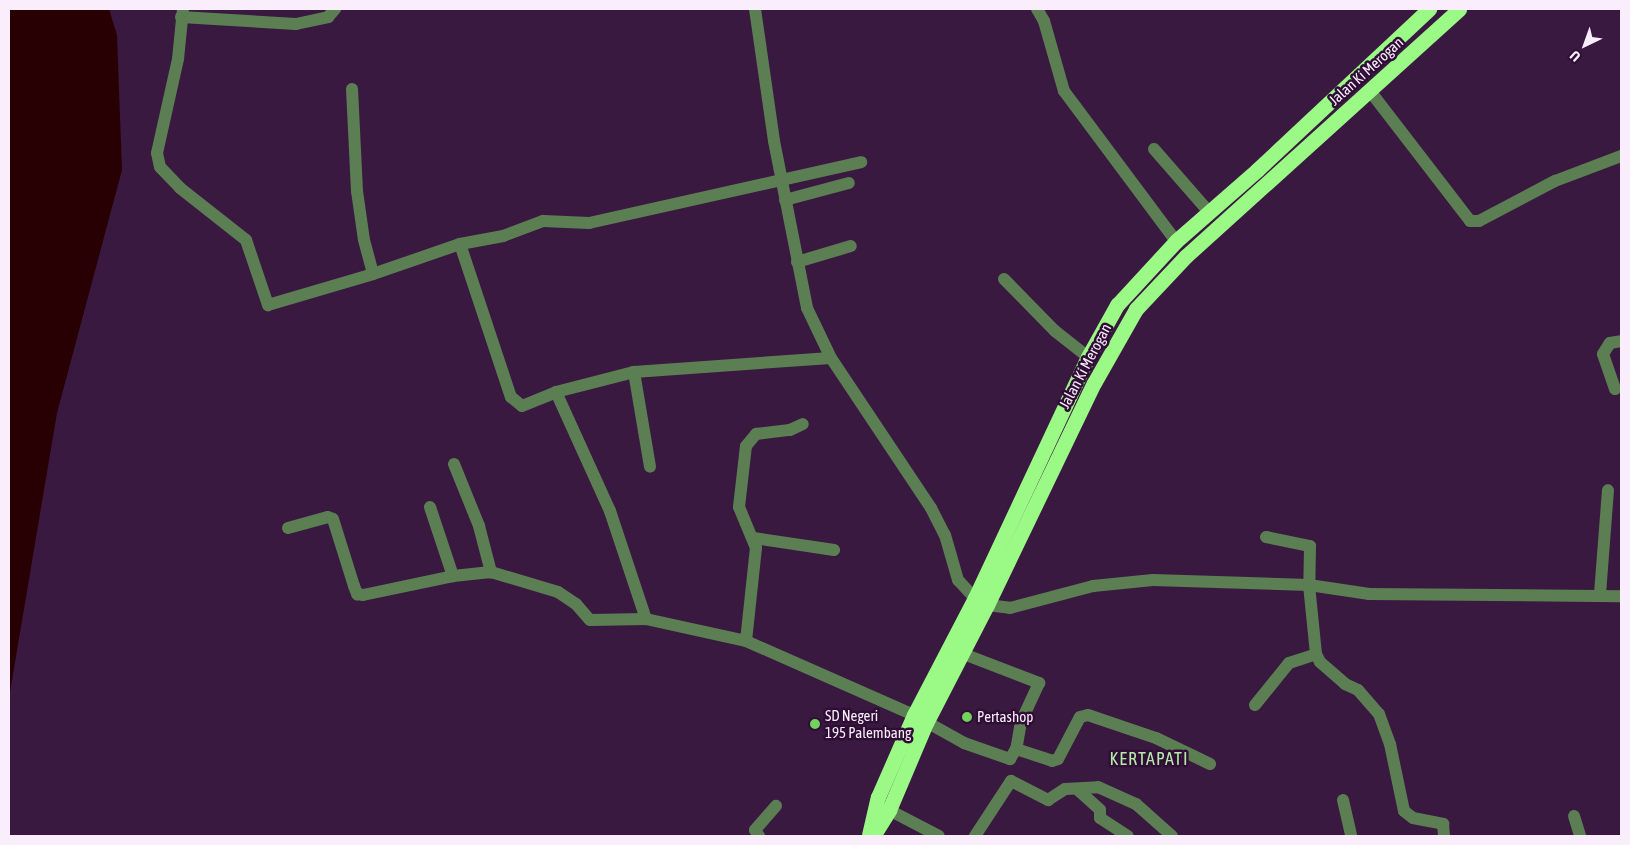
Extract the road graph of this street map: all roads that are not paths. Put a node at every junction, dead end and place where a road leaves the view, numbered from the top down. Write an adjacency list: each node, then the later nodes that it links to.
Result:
1 (335, 9): 5 (street)
2 (755, 9): 13 (street)
3 (1037, 9): 17 (street)
4 (1459, 9): 7 (highway, Jalan Ki Merogan)
5 (182, 13): 21 (street)
6 (1425, 13): 7 (highway); 16 (highway, Jalan Ki Merogan)
7 (1437, 29): 9 (highway, Jalan Ki Merogan)
8 (352, 89): 21 (street)
9 (1370, 90): 11 (street); 43 (highway, Jalan Ki Merogan)
10 (1154, 149): 16 (street)
11 (1621, 156)
12 (861, 162): 13 (street)
13 (781, 178): 15 (street); 18 (street)
14 (849, 183): 15 (street)
15 (785, 200): 20 (street)
16 (1209, 212): 17 (highway, Jalan Ki Merogan)
17 (1176, 241): 24 (highway, Jalan Ki Merogan)
18 (460, 244): 21 (street); 28 (street)
19 (851, 246): 20 (street)
20 (797, 262): 25 (street)
21 (373, 274)
22 (1004, 279): 24 (street)
23 (1621, 341): 27 (street)
24 (1088, 356): 43 (highway, Jalan Ki Merogan)
25 (831, 358): 26 (street); 43 (street)
26 (634, 372): 28 (street); 31 (street)
27 (1615, 389)
28 (556, 392): 44 (street)
29 (803, 424): 36 (street)
30 (454, 464): 38 (street)
31 (650, 467)
32 (1608, 490): 41 (street)
33 (430, 507): 39 (street)
34 (288, 528): 39 (street)
35 (1266, 537): 40 (street)
36 (754, 538): 37 (street); 45 (street)
37 (834, 550)
38 (491, 572): 39 (street); 44 (street)
39 (454, 576)
40 (1309, 585): 41 (street); 43 (street); 47 (street)
41 (1600, 594): 42 (street)
42 (1621, 596)
43 (981, 601): 46 (highway, Jalan Ki Merogan)
44 (646, 619): 45 (street)
45 (746, 641): 49 (street)
46 (956, 653): 49 (highway, Jalan Ki Merogan); 50 (street)
47 (1316, 654): 48 (street); 65 (street)
48 (1255, 705)
49 (920, 719): 50 (street); 55 (highway, Jalan Ki Merogan); 58 (highway, Jalan Ki Merogan)
50 (1016, 749): 51 (street)
51 (1210, 764)
52 (1077, 789): 61 (street); 62 (street); 63 (street)
53 (1342, 800): 64 (street)
54 (776, 806): 57 (street)
55 (889, 810): 59 (highway, Jalan Ki Merogan); 60 (street)
56 (1574, 816): 66 (street)
57 (758, 836)
58 (869, 836)
59 (873, 836)
60 (939, 836)
61 (975, 836)
62 (1128, 836)
63 (1172, 836)
64 (1351, 836)
65 (1444, 836)
66 (1580, 836)

